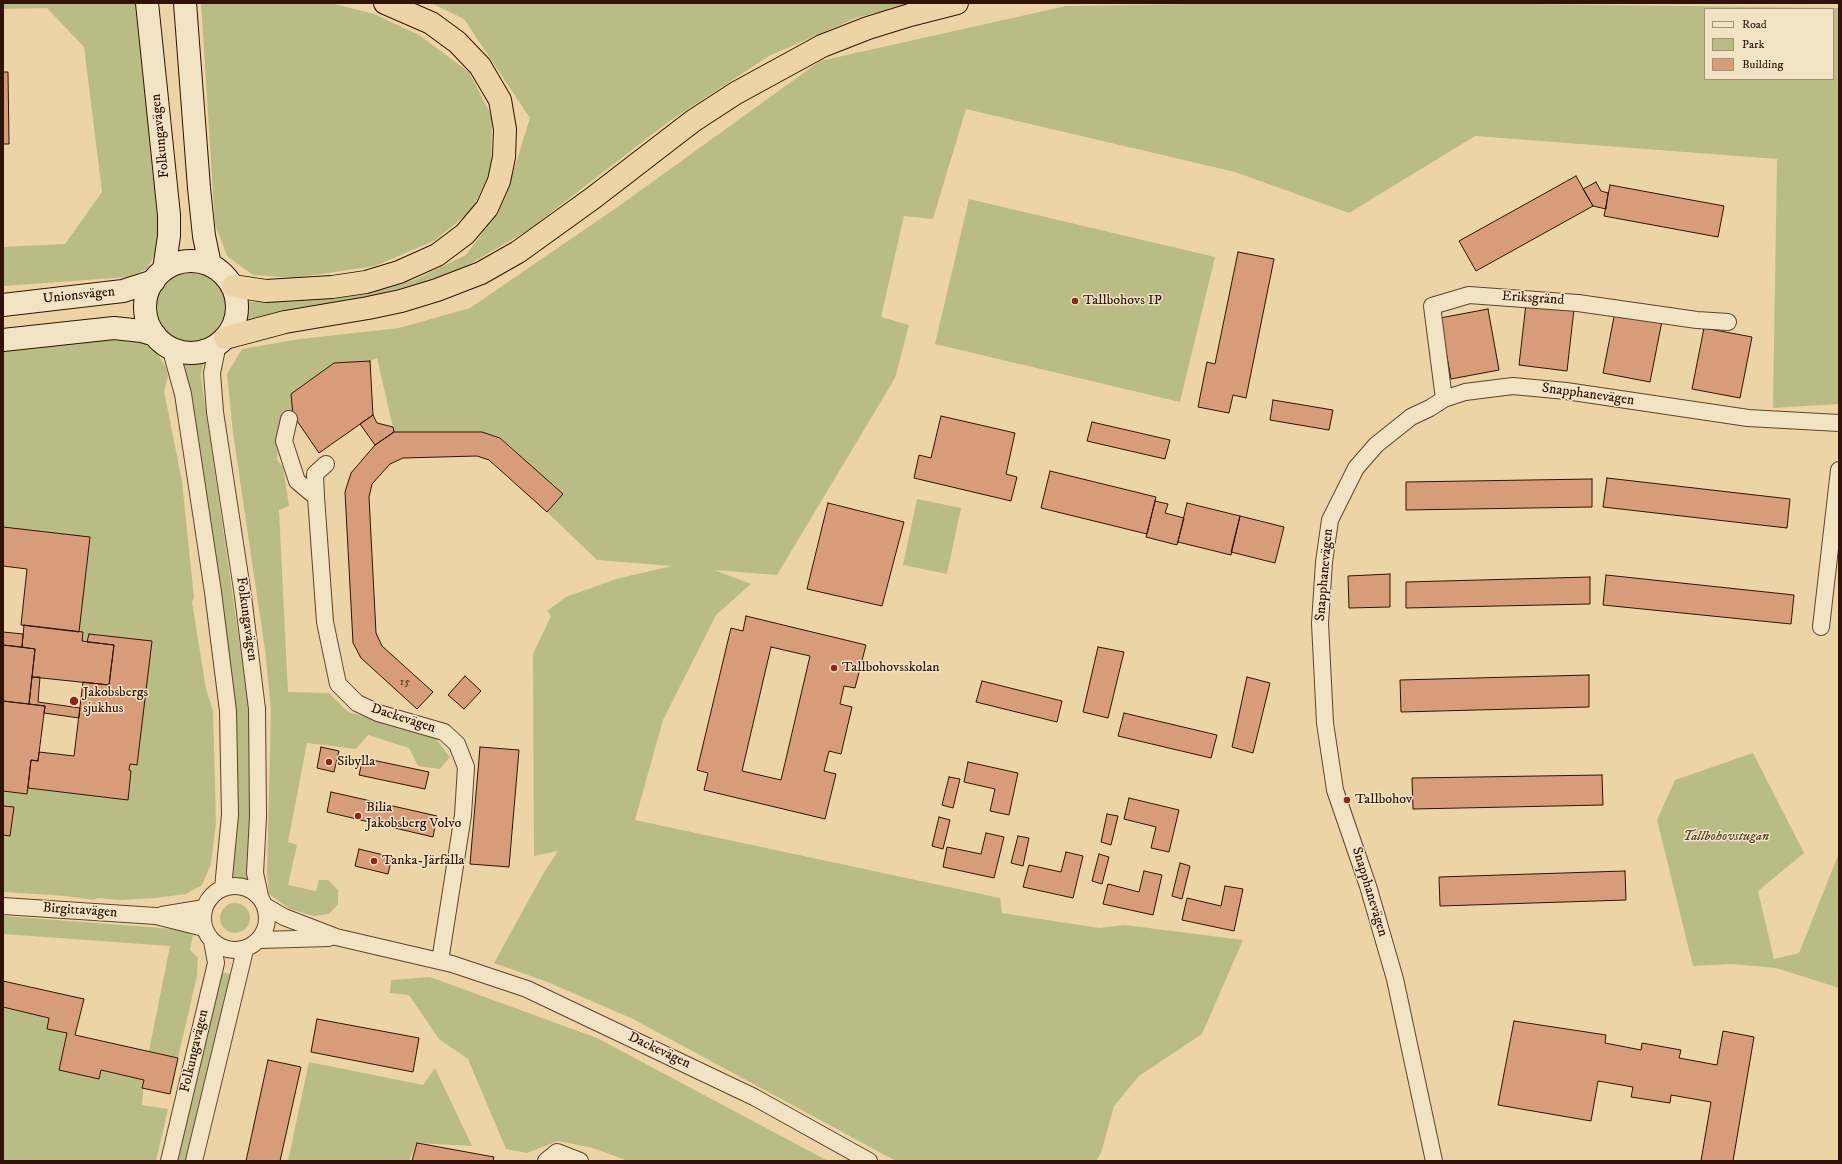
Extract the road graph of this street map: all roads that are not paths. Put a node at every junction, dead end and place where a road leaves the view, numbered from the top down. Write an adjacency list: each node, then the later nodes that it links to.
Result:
1 (147, 3): 6 (main road, Folkungavägen)
2 (185, 3): 5 (main road)
3 (385, 3): 7 (highway)
4 (957, 3): 12 (highway)
5 (210, 265): 6 (main road); 7 (main road)
6 (159, 275): 8 (main road, Unionsvägen); 11 (main road)
7 (232, 286): 12 (main road)
8 (3, 305)
9 (1728, 322): 13 (street, Eriksgränd)
10 (3, 340): 11 (main road)
11 (162, 341): 12 (main road); 20 (street, Folkungavägen)
12 (221, 341): 21 (street, Folkungavägen)
13 (1444, 399): 15 (street, Snapphanevägen); 35 (street, Snapphanevägen)
14 (289, 419): 18 (street)
15 (1839, 423)
16 (326, 464): 18 (street, Dackevägen)
17 (1839, 470): 19 (street)
18 (316, 497): 29 (street, Dackevägen)
19 (1821, 627)
20 (223, 888): 21 (street); 23 (street)
21 (262, 901): 26 (street, Dackevägen); 27 (street)
22 (3, 906): 24 (street, Birgittavägen)
23 (204, 908): 24 (street, Birgittavägen); 25 (street)
24 (156, 916): 25 (street, Birgittavägen)
25 (208, 935): 28 (street); 30 (street, Folkungavägen)
26 (336, 937): 27 (street, Dackevägen); 29 (street, Dackevägen)
27 (260, 940): 28 (street)
28 (245, 950): 31 (street, Folkungavägen)
29 (440, 961): 34 (street, Dackevägen)
30 (169, 1161)
31 (194, 1161)
32 (546, 1161): 33 (street)
33 (580, 1161)
34 (869, 1161)
35 (1434, 1161)

